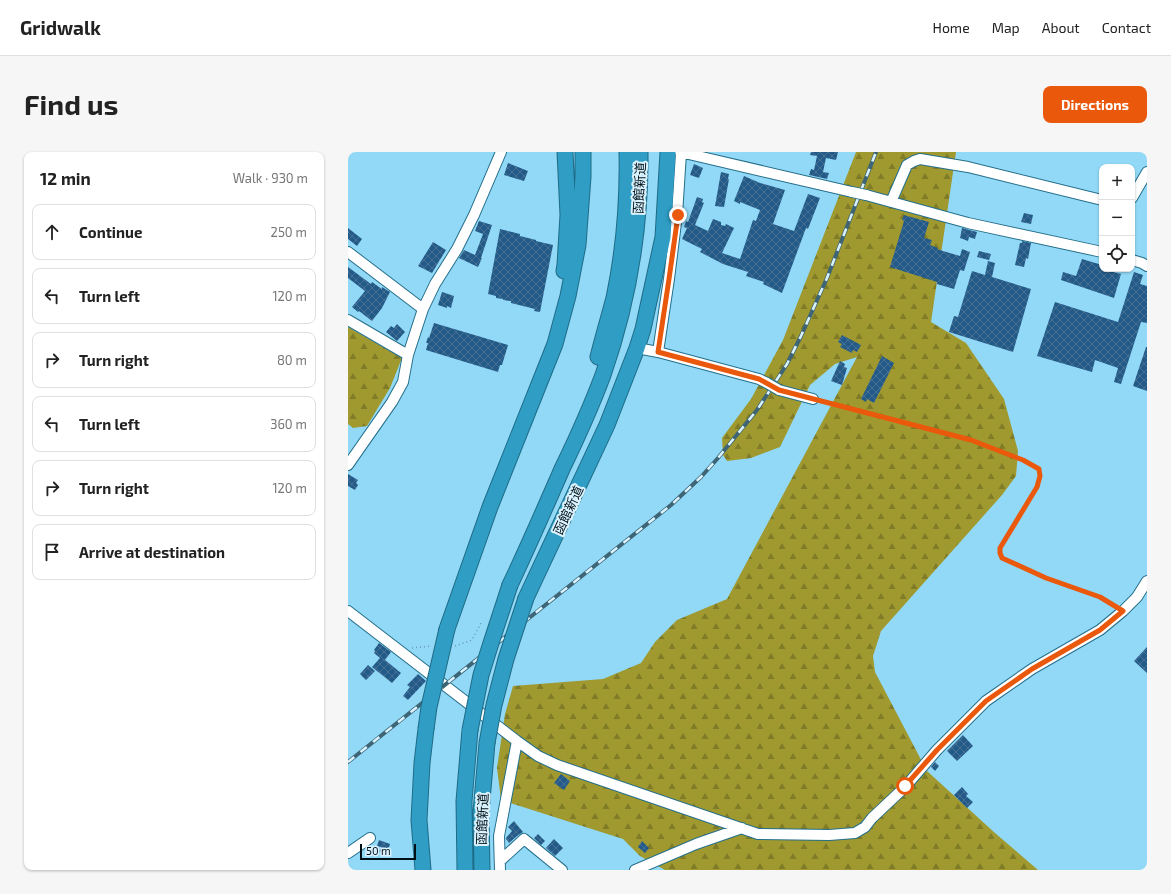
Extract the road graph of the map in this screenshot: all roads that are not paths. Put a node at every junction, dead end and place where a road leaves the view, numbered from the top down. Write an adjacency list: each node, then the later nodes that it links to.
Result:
1 (501, 152): 15 (street)
2 (565, 152): 17 (highway)
3 (583, 152): 17 (highway)
4 (627, 152): 24 (highway, 函館新道)
5 (640, 152): 24 (highway, 函館新道)
6 (677, 152): 10 (street, bridge); 18 (highway, 函館新道); 19 (street)
7 (1147, 172): 8 (street)
8 (1135, 193)
9 (1099, 199): 10 (street)
10 (891, 202): 11 (street)
11 (1099, 251)
12 (348, 252): 15 (street)
13 (1135, 261): 14 (street)
14 (1147, 266)
15 (423, 309): 20 (street)
16 (348, 320): 20 (street)
17 (555, 344): 32 (highway, bridge)
18 (637, 348): 19 (street); 34 (highway, 函館新道, bridge)
19 (658, 352): 21 (street, bridge)
20 (408, 355): 22 (street)
21 (813, 399)
22 (348, 465)
23 (1147, 581): 27 (street)
24 (510, 585): 33 (highway, 函館新道, bridge)
25 (348, 611): 26 (street)
26 (518, 741): 27 (street); 30 (street)
27 (742, 828): 36 (street)
28 (370, 838): 29 (street)
29 (348, 853)
30 (500, 866): 31 (street)
31 (550, 866): 35 (street)
32 (423, 870)
33 (464, 870)
34 (482, 870)
35 (562, 870)
36 (635, 870)

